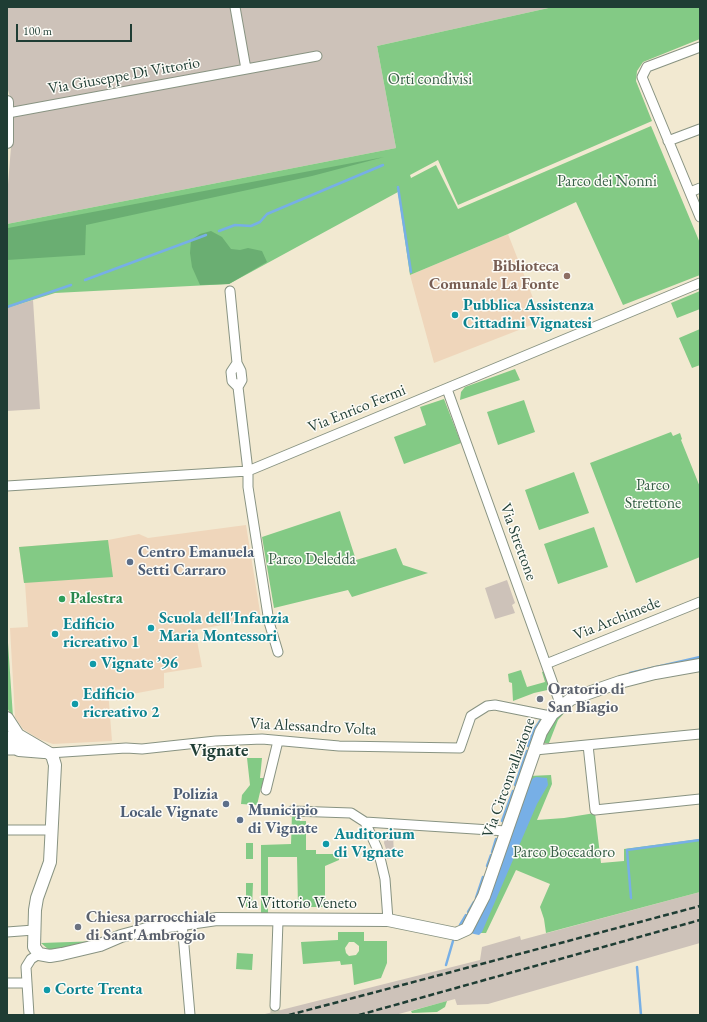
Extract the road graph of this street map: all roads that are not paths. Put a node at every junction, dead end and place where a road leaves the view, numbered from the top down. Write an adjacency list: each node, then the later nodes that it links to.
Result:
1 (235, 7): 4 (street)
2 (700, 48): 7 (street)
3 (317, 56): 4 (street, Via Giuseppe Di Vittorio)
4 (246, 69): 5 (street, Via Giuseppe Di Vittorio)
5 (8, 108): 8 (street)
6 (700, 129): 7 (street)
7 (668, 141): 10 (street)
8 (7, 142)
9 (700, 188): 10 (street)
10 (690, 192): 11 (street)
11 (700, 217)
12 (700, 283): 14 (street, Via Enrico Fermi)
13 (230, 291): 15 (street)
14 (447, 388): 15 (street, Via Enrico Fermi); 19 (street, Via Strettone)
15 (248, 471): 16 (street, Via Enrico Fermi); 18 (street)
16 (7, 486)
17 (700, 602): 19 (street, Via Archimede)
18 (278, 652)
19 (546, 664): 21 (street, Via Strettone)
20 (700, 665): 21 (street, Via Circonvallazione)
21 (561, 706): 22 (street, Via Circonvallazione)
22 (550, 716): 26 (street, Via Alessandro Volta); 29 (street, Via Circonvallazione)
23 (7, 718): 25 (street)
24 (700, 734): 27 (street)
25 (11, 737): 28 (street); 30 (street)
26 (278, 741): 30 (street, Via Alessandro Volta); 31 (street)
27 (588, 745): 29 (street); 32 (street)
28 (13, 750): 30 (street, Via Alessandro Volta)
29 (535, 750): 37 (street, Via Circonvallazione)
30 (49, 753): 36 (street)
31 (266, 790)
32 (700, 799)
33 (292, 811): 34 (street)
34 (365, 822): 37 (street); 38 (street)
35 (7, 830): 36 (street)
36 (52, 830): 41 (street)
37 (506, 831): 43 (street, Via Circonvallazione)
38 (388, 920): 39 (street, Via Vittorio Veneto); 43 (street, Via Vittorio Veneto)
39 (278, 921): 40 (street, Via Vittorio Veneto); 47 (street)
40 (182, 923): 44 (street, Via Vittorio Veneto); 49 (street)
41 (34, 930): 42 (street); 44 (street)
42 (7, 932)
43 (462, 932)
44 (39, 954): 46 (street)
45 (7, 983): 46 (street)
46 (27, 983): 48 (street)
47 (275, 1006)
48 (29, 1015)
49 (190, 1015)

